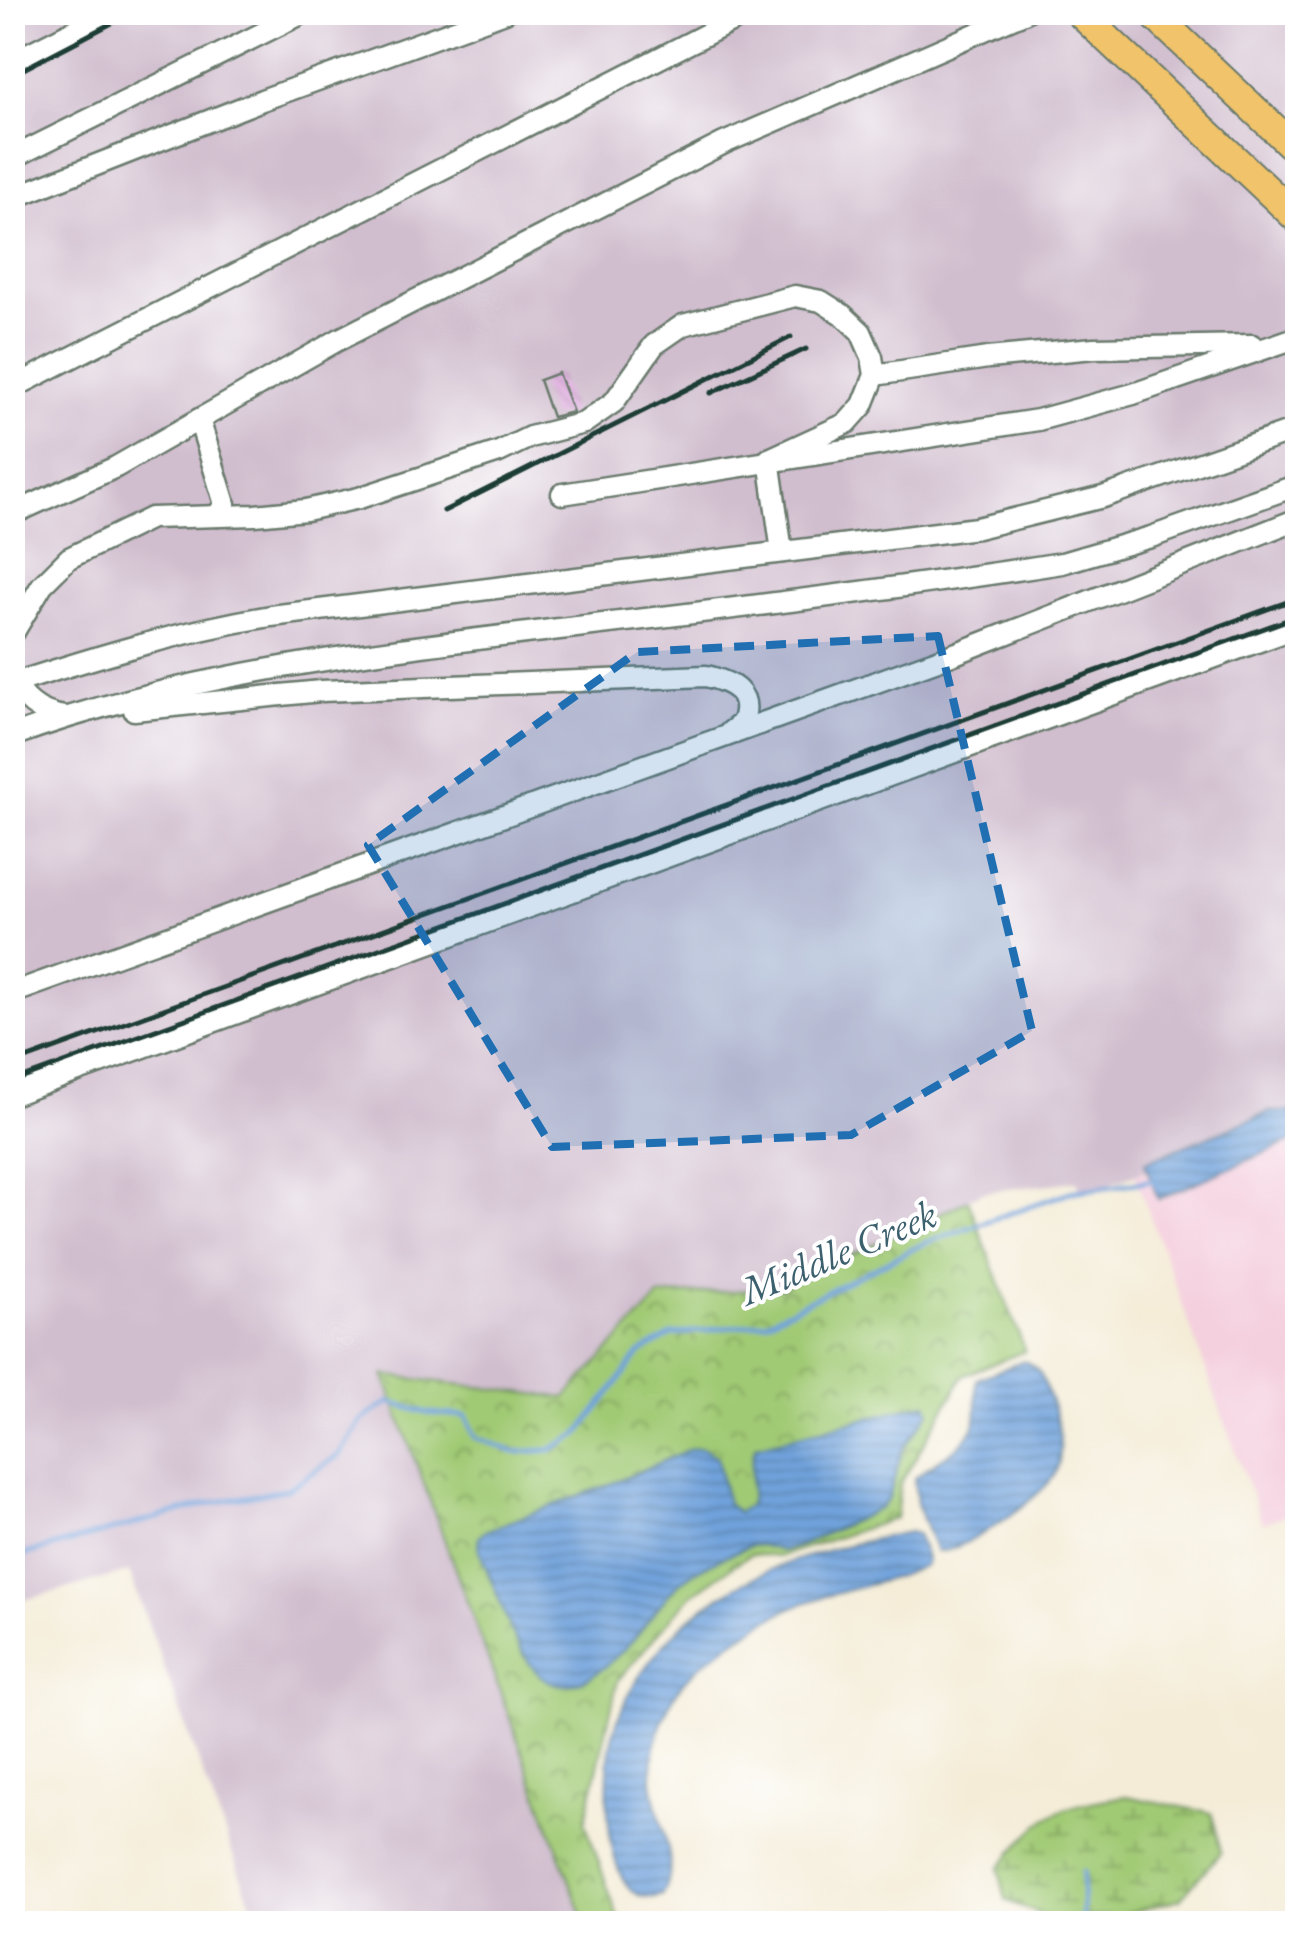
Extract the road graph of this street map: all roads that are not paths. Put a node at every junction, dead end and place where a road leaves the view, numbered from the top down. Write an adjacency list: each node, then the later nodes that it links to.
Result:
1 (111, 12): 8 (lane)
2 (304, 12): 10 (lane)
3 (506, 12): 11 (lane)
4 (750, 12): 15 (lane)
5 (1026, 12): 16 (lane)
6 (1079, 12): 12 (highway)
7 (1150, 12): 9 (highway)
8 (12, 62)
9 (1298, 151)
10 (12, 158)
11 (12, 198)
12 (1298, 219)
13 (1294, 338): 14 (lane); 18 (lane)
14 (875, 375): 18 (lane); 22 (lane)
15 (12, 388)
16 (199, 420): 21 (lane); 22 (lane)
17 (1298, 429): 24 (lane)
18 (769, 459): 20 (lane); 24 (lane)
19 (1298, 485): 29 (lane)
20 (562, 494)
21 (12, 514)
22 (217, 516): 25 (lane)
23 (1298, 519): 30 (lane)
24 (782, 552): 28 (lane)
25 (21, 608): 27 (lane)
26 (1298, 627): 33 (lane)
27 (12, 634)
28 (13, 681): 29 (lane)
29 (64, 718): 30 (lane); 31 (lane)
30 (727, 734): 32 (lane)
31 (12, 736)
32 (12, 993)
33 (12, 1094)

